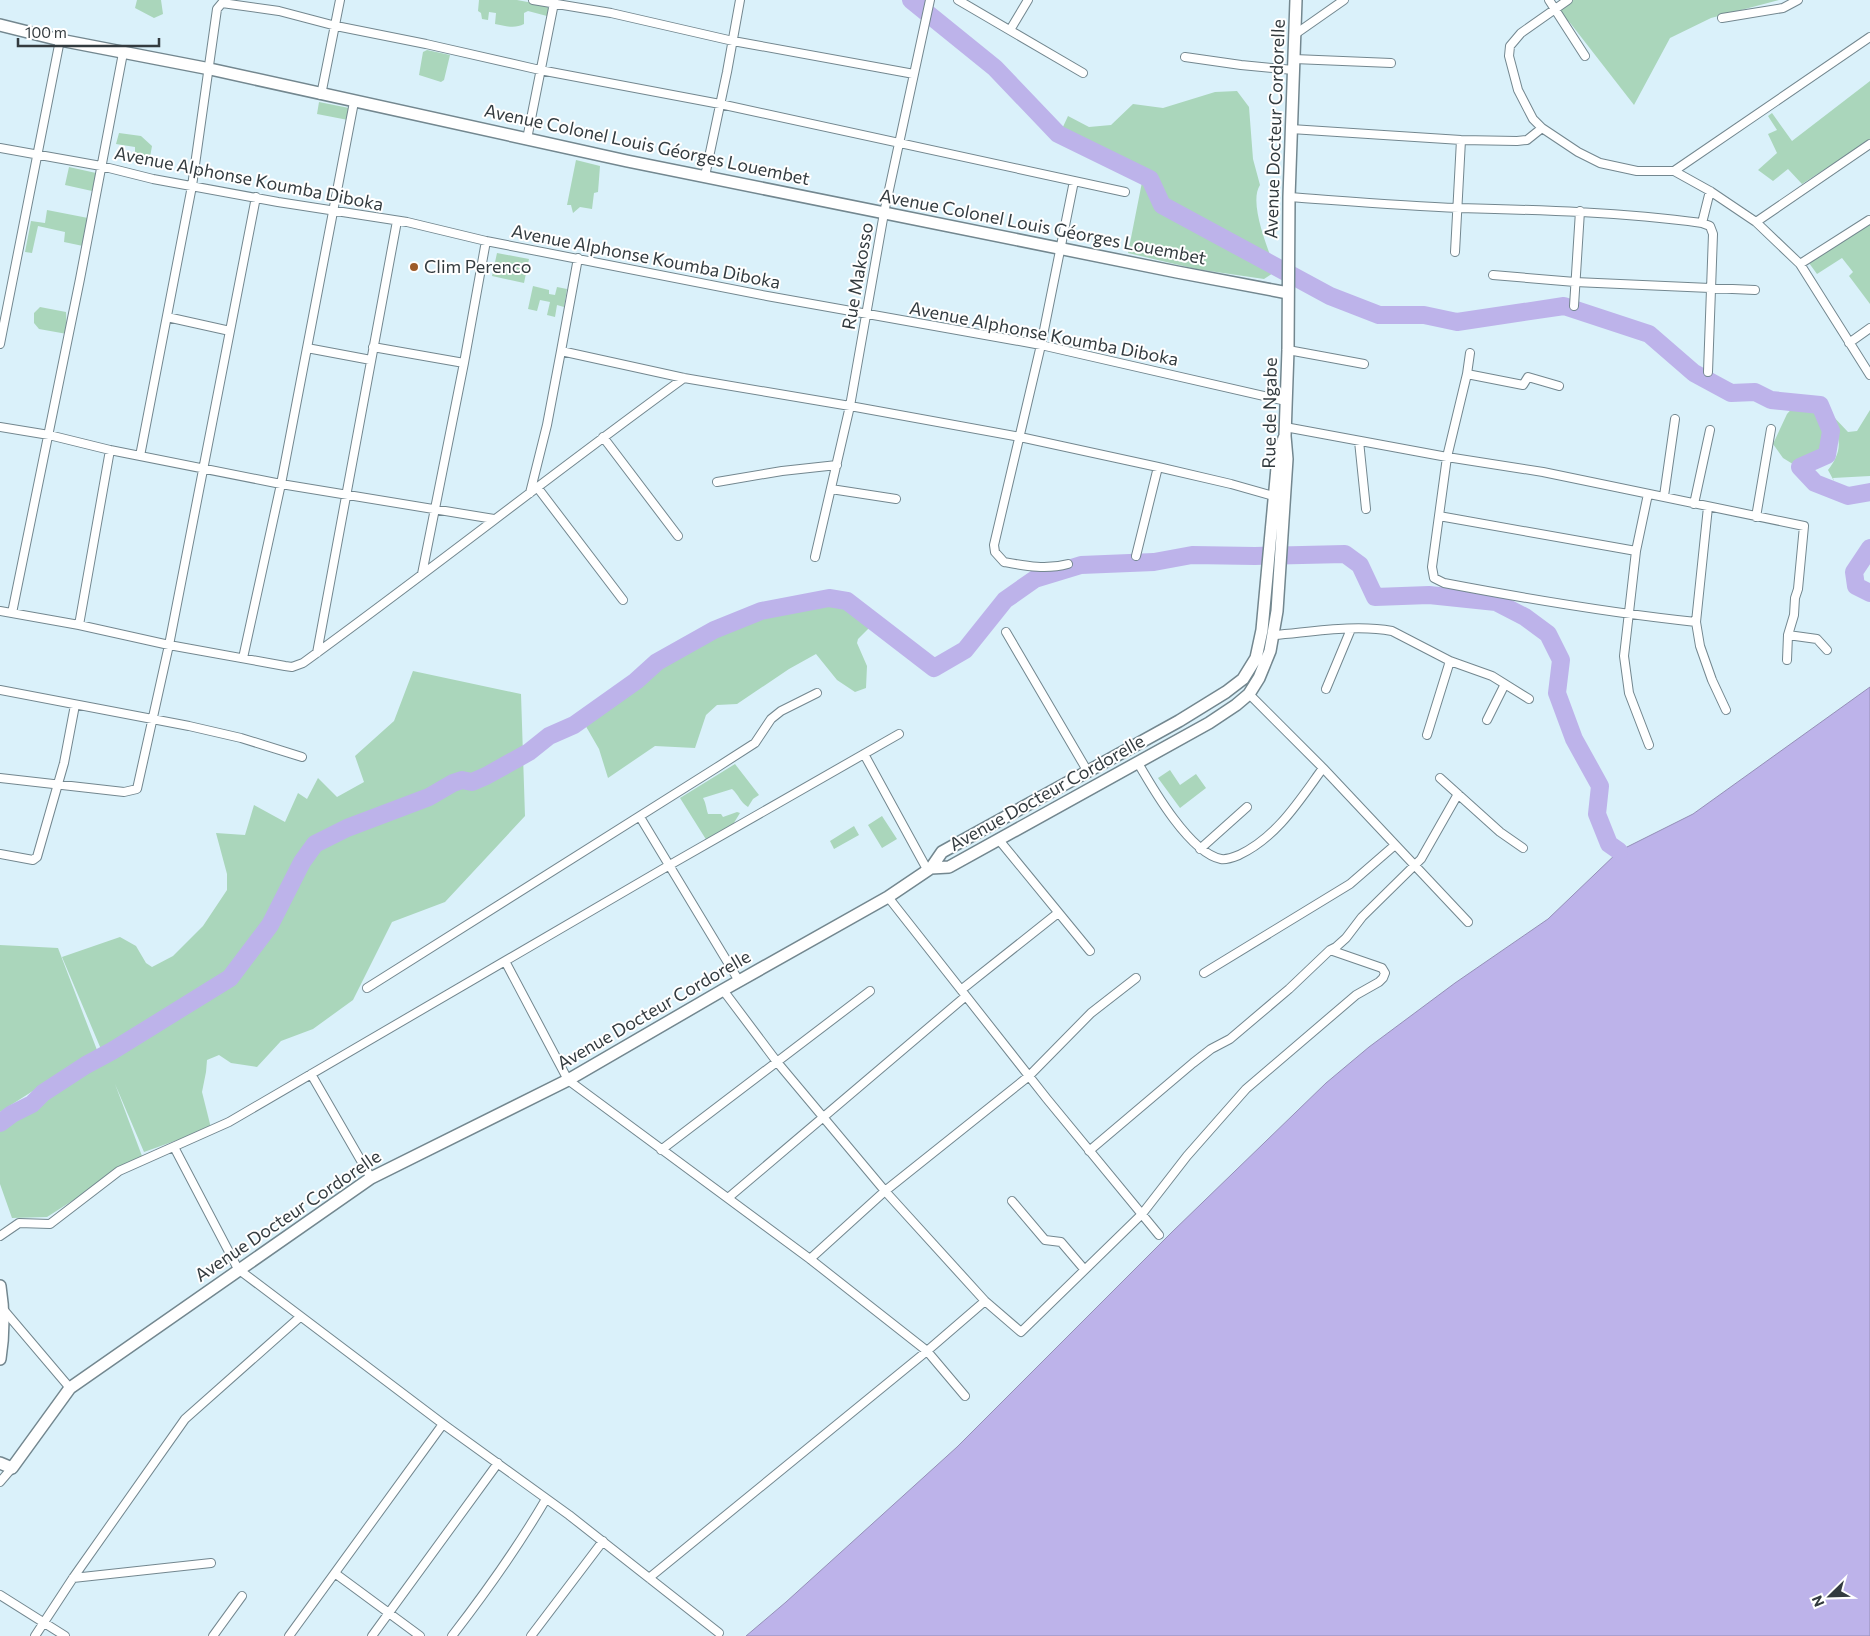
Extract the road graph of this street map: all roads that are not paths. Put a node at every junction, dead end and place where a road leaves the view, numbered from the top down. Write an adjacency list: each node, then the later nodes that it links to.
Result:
1 (340, 0): 16 (street)
2 (533, 0): 12 (street)
3 (740, 0): 21 (street)
4 (958, 0): 17 (street)
5 (1028, 0): 17 (street)
6 (1344, 0): 18 (street)
7 (1549, 0): 13 (street)
8 (1568, 0): 13 (street)
9 (1798, 0): 14 (street)
10 (1293, 1): 18 (street, Avenue Docteur Cordorelle)
11 (930, 2): 30 (street, Rue Makosso)
12 (554, 3): 21 (street); 28 (street)
13 (1555, 9): 23 (street); 34 (street)
14 (1722, 18)
15 (0, 25): 20 (street, Avenue Colonel Louis Géorges Louembet)
16 (336, 26): 27 (street); 28 (street); 31 (street)
17 (1010, 30): 29 (street)
18 (1294, 35): 26 (street, Avenue Docteur Cordorelle)
19 (1870, 37): 43 (street)
20 (60, 40): 22 (street, Avenue Colonel Louis Géorges Louembet); 41 (street)
21 (733, 41): 30 (street); 33 (street)
22 (123, 53): 27 (street, Avenue Colonel Louis Géorges Louembet); 42 (street)
23 (1586, 56)
24 (1185, 57): 26 (street)
25 (1391, 63): 26 (street)
26 (1294, 64): 35 (street, Avenue Docteur Cordorelle)
27 (210, 70): 31 (street, Avenue Colonel Louis Géorges Louembet); 46 (street)
28 (540, 70): 33 (street); 36 (street)
29 (1083, 73)
30 (914, 74): 38 (street, Rue Makosso)
31 (321, 95): 32 (street, Avenue Colonel Louis Géorges Louembet)
32 (354, 102): 36 (street, Avenue Colonel Louis Géorges Louembet); 52 (street)
33 (720, 104): 38 (street); 44 (street)
34 (1542, 128): 37 (street); 43 (street)
35 (1291, 129): 37 (street); 50 (street, Avenue Docteur Cordorelle)
36 (527, 139): 44 (street, Avenue Colonel Louis Géorges Louembet)
37 (1461, 140): 51 (street)
38 (899, 144): 45 (street); 54 (street, Rue Makosso)
39 (1870, 144): 57 (street)
40 (0, 148): 41 (street, Avenue Alphonse Koumba Diboka)
41 (38, 155): 42 (street, Avenue Alphonse Koumba Diboka); 76 (street)
42 (101, 166): 46 (street, Avenue Alphonse Koumba Diboka); 98 (street)
43 (1674, 171): 48 (street)
44 (705, 176): 54 (street, Avenue Colonel Louis Géorges Louembet)
45 (1074, 181): 47 (street); 60 (street)
46 (192, 186): 49 (street, Avenue Alphonse Koumba Diboka); 72 (street)
47 (1125, 192)
48 (1710, 192): 57 (street); 58 (street)
49 (256, 197): 52 (street, Avenue Alphonse Koumba Diboka); 74 (street)
50 (1288, 197): 51 (street); 63 (street, Avenue Docteur Cordorelle)
51 (1458, 208): 53 (street); 61 (street)
52 (333, 210): 56 (street, Avenue Alphonse Koumba Diboka); 79 (street)
53 (1580, 212): 58 (street); 66 (street)
54 (884, 213): 60 (street, Avenue Colonel Louis Géorges Louembet); 71 (street, Rue Makosso)
55 (1869, 220): 64 (street)
56 (397, 221): 59 (street, Avenue Alphonse Koumba Diboka); 78 (street)
57 (1756, 222): 64 (street)
58 (1702, 223): 68 (street)
59 (486, 241): 62 (street, Avenue Alphonse Koumba Diboka); 84 (street)
60 (1060, 248): 67 (street, Avenue Colonel Louis Géorges Louembet); 77 (street)
61 (1455, 252)
62 (578, 258): 71 (street, Avenue Alphonse Koumba Diboka); 81 (street)
63 (1289, 260): 67 (street, Rue de Ngabe)
64 (1800, 264): 75 (street)
65 (1493, 275): 66 (street)
66 (1574, 282): 68 (street); 70 (street)
67 (1288, 288): 80 (street, Rue de Ngabe)
68 (1711, 289): 69 (street); 86 (street)
69 (1755, 290)
70 (1574, 306)
71 (867, 315): 77 (street, Avenue Alphonse Koumba Diboka); 92 (street, Rue Makosso)
72 (167, 317): 74 (street); 103 (street)
73 (1870, 328): 75 (street)
74 (230, 331): 107 (street)
75 (1849, 343): 88 (street)
76 (0, 344)
77 (1041, 345): 91 (street, Avenue Alphonse Koumba Diboka); 100 (street)
78 (374, 347): 83 (street); 84 (street)
79 (307, 348): 83 (street); 109 (street)
80 (1288, 350): 85 (street); 91 (street, Rue de Ngabe)
81 (561, 351): 89 (street); 112 (street)
82 (1470, 353): 87 (street)
83 (371, 360): 114 (street)
84 (464, 363): 121 (street)
85 (1364, 364)
86 (1708, 372)
87 (1467, 374): 90 (street); 104 (street)
88 (1870, 375)
89 (684, 378): 92 (street); 99 (street)
90 (1560, 386)
91 (1286, 401): 97 (street, Rue de Ngabe)
92 (850, 406): 100 (street); 105 (street, Rue Makosso)
93 (1675, 419): 115 (street)
94 (0, 427): 98 (street)
95 (1771, 429): 123 (street)
96 (1710, 430): 118 (street)
97 (1285, 431): 101 (street); 116 (street, Rue de Ngabe)
98 (49, 435): 102 (street); 134 (street)
99 (602, 437): 110 (street); 125 (street)
100 (1020, 437): 106 (street); 129 (street)
101 (1359, 441): 104 (street); 120 (street)
102 (110, 450): 103 (street); 137 (street)
103 (140, 456): 107 (street)
104 (1447, 457): 113 (street); 122 (street)
105 (837, 465): 108 (street); 111 (street, Rue Makosso)
106 (1158, 467): 116 (street); 127 (street)
107 (203, 468): 109 (street); 142 (street)
108 (717, 482)
109 (281, 484): 114 (street); 145 (street)
110 (537, 487): 112 (street); 132 (street)
111 (830, 489): 117 (street); 128 (street, Rue Makosso)
112 (530, 493): 124 (street)
113 (1648, 494): 115 (street); 126 (street)
114 (345, 496): 121 (street); 144 (street)
115 (1664, 496): 118 (street)
116 (1280, 497): 130 (street, Rue de Ngabe)
117 (896, 499)
118 (1694, 504): 119 (street)
119 (1708, 507): 123 (street); 136 (street)
120 (1366, 509)
121 (434, 510): 124 (street); 131 (street)
122 (1439, 516): 126 (street); 135 (street)
123 (1756, 517): 140 (street)
124 (494, 520): 131 (street)
125 (678, 536)
126 (1636, 551): 135 (street)
127 (1136, 556)
128 (815, 557)
129 (1068, 564)
130 (1274, 565): 141 (street, Avenue Docteur Cordorelle); 165 (street)
131 (422, 574): 144 (street)
132 (624, 600)
133 (0, 611): 134 (street)
134 (12, 612): 137 (street)
135 (1629, 615): 136 (street); 160 (street)
136 (1696, 622): 155 (street)
137 (79, 625): 142 (street)
138 (1352, 629): 141 (street); 146 (street); 149 (street)
139 (1006, 632): 165 (street)
140 (1788, 634): 143 (street); 147 (street)
141 (1274, 635): 152 (street, Avenue Docteur Cordorelle)
142 (168, 645): 145 (street); 156 (street)
143 (1828, 650)
144 (316, 653): 145 (street)
145 (243, 658)
146 (1450, 660): 148 (street); 159 (street)
147 (1788, 660)
148 (1505, 684): 153 (street); 157 (street)
149 (1326, 689)
150 (0, 690): 154 (street)
151 (817, 693): 171 (street)
152 (1248, 694): 163 (street, Avenue Docteur Cordorelle); 164 (street)
153 (1529, 699)
154 (75, 705): 156 (street); 168 (street)
155 (1726, 710)
156 (151, 720): 162 (street); 168 (street)
157 (1487, 720)
158 (899, 734): 161 (street)
159 (1427, 734)
160 (1649, 745)
161 (864, 754): 178 (street); 179 (street)
162 (302, 757)
163 (1138, 763): 172 (street, Avenue Docteur Cordorelle); 175 (street)
164 (1323, 768): 173 (street); 175 (street)
165 (1088, 772): 179 (street)
166 (0, 778): 168 (street)
167 (1440, 778): 169 (street)
168 (58, 786): 176 (street)
169 (1458, 794): 174 (street); 177 (street)
170 (1247, 807): 175 (street)
171 (640, 817): 178 (street); 189 (street)
172 (999, 840): 179 (street, Avenue Docteur Cordorelle); 181 (street)
173 (1395, 845): 177 (street); 186 (street)
174 (1523, 848)
175 (1200, 849)
176 (0, 854)
177 (1415, 865): 182 (street); 183 (street)
178 (668, 866): 185 (street); 188 (street)
179 (929, 869): 180 (street, Avenue Docteur Cordorelle)
180 (888, 897): 188 (street, Avenue Docteur Cordorelle); 192 (street)
181 (1058, 913): 184 (street); 192 (street)
182 (1468, 922)
183 (1330, 950): 200 (street); 205 (street)
184 (1090, 951)
185 (505, 961): 194 (street); 196 (street)
186 (1204, 973)
187 (1136, 978): 195 (street)
188 (739, 981): 190 (street, Avenue Docteur Cordorelle)
189 (366, 988)
190 (723, 990): 193 (street); 196 (street, Avenue Docteur Cordorelle)
191 (870, 990): 193 (street)
192 (963, 993): 195 (street); 197 (street)
193 (777, 1062): 197 (street); 199 (street)
194 (312, 1074): 198 (street); 201 (street)
195 (1030, 1076): 200 (street); 202 (street)
196 (568, 1080): 199 (street); 201 (street, Avenue Docteur Cordorelle)
197 (823, 1118): 202 (street); 203 (street)
198 (174, 1147): 207 (street); 209 (street)
199 (661, 1150): 203 (street)
200 (1089, 1150): 205 (street)
201 (371, 1178): 209 (street, Avenue Docteur Cordorelle)
202 (885, 1191): 208 (street); 212 (street)
203 (728, 1198): 208 (street)
204 (1012, 1201): 210 (street)
205 (1142, 1214): 206 (street); 210 (street)
206 (1160, 1235)
207 (0, 1236)
208 (810, 1259): 215 (street)
209 (238, 1269): 214 (street); 217 (street, Avenue Docteur Cordorelle)
210 (1084, 1269): 212 (street)
211 (0, 1286): 213 (street)
212 (985, 1301): 215 (street)
213 (3, 1309): 216 (street); 217 (street)
214 (300, 1317): 219 (street); 228 (street)
215 (927, 1351): 218 (street); 229 (street)
216 (0, 1359)
217 (70, 1388): 222 (street, Avenue Docteur Cordorelle)
218 (965, 1396)
219 (443, 1424): 221 (street); 227 (street)
220 (0, 1463): 222 (street)
221 (498, 1463): 224 (street); 232 (street)
222 (12, 1468): 223 (street)
223 (0, 1482)
224 (546, 1499): 225 (street); 241 (street)
225 (603, 1541): 229 (street); 242 (street)
226 (211, 1563): 228 (street)
227 (336, 1574): 232 (street); 238 (street)
228 (73, 1578): 233 (street)
229 (649, 1578): 234 (street)
230 (0, 1595): 233 (street)
231 (242, 1596): 237 (street)
232 (389, 1614): 239 (street); 240 (street)
233 (44, 1623): 235 (street); 236 (street)
234 (719, 1633)
235 (35, 1636)
236 (65, 1636)
237 (213, 1636)
238 (289, 1636)
239 (372, 1636)
240 (420, 1636)
241 (452, 1636)
242 (531, 1636)

